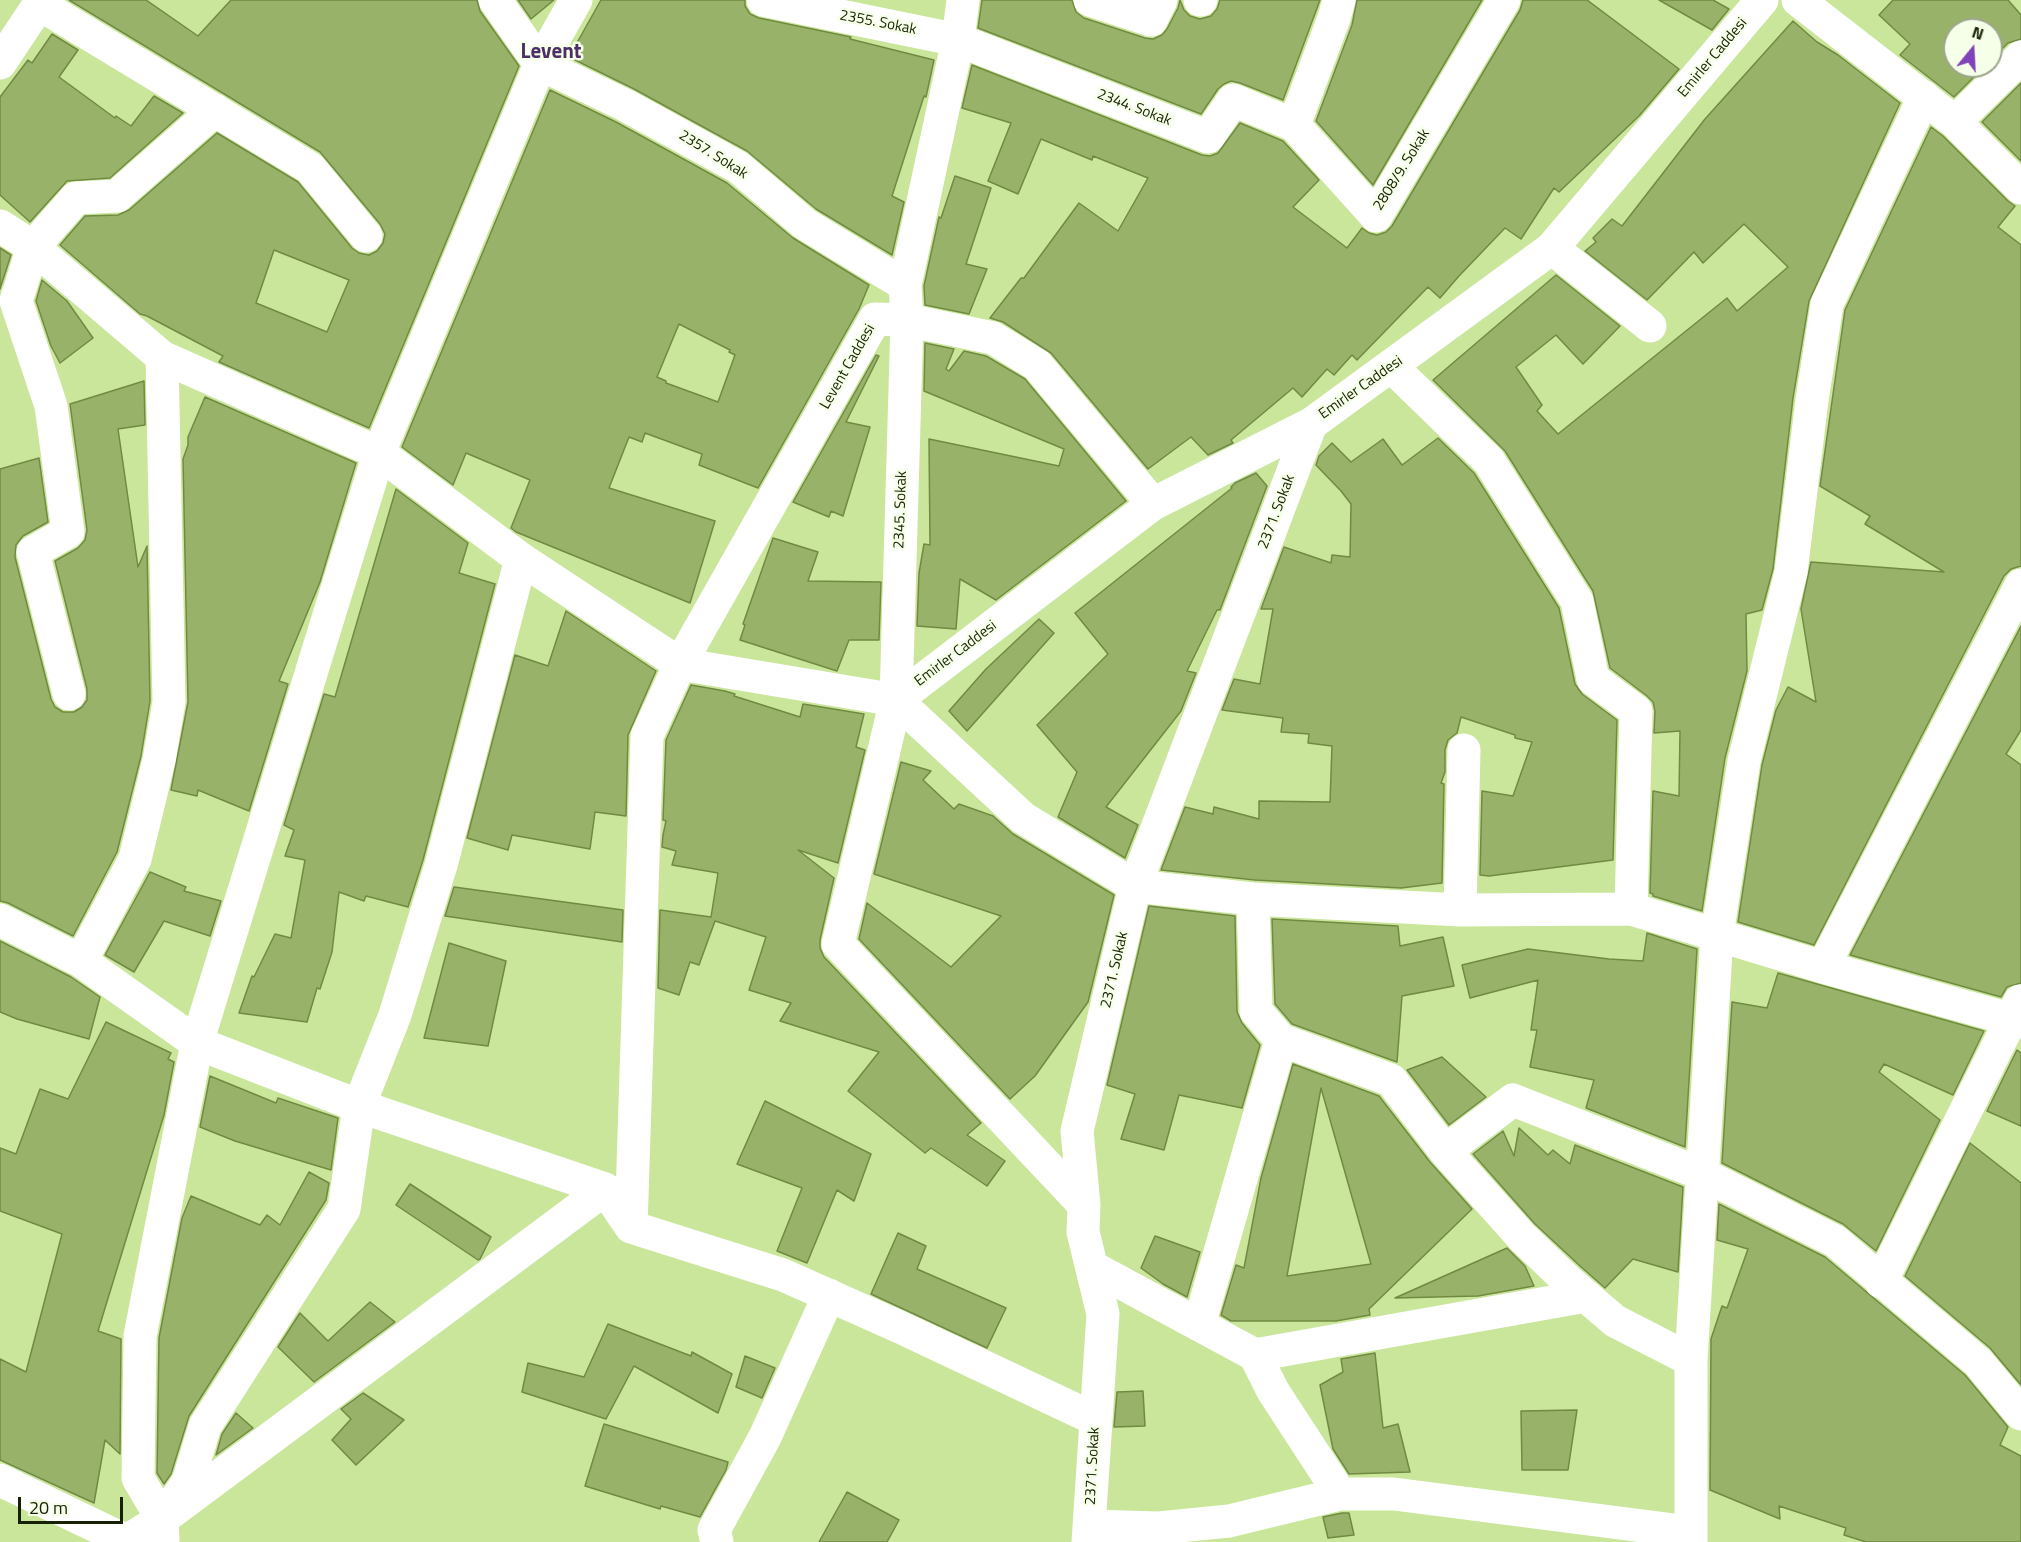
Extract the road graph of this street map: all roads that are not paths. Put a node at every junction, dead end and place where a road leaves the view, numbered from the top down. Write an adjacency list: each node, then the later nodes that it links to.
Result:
1 (495, 0): 15 (street)
2 (576, 0): 15 (street)
3 (763, 0): 12 (street, 2355. Sokak)
4 (963, 0): 12 (street)
5 (1090, 0): 6 (street)
6 (1161, 0)
7 (1339, 0): 19 (street)
8 (1504, 0): 19 (street, 2808/9. Sokak)
9 (1762, 0): 24 (street, Emirler Caddesi)
10 (1798, 0): 16 (street)
11 (40, 2): 14 (street); 17 (street)
12 (958, 40): 19 (street, 2344. Sokak); 25 (street)
13 (2021, 57): 18 (street)
14 (0, 63)
15 (540, 64): 25 (street, 2357. Sokak); 31 (street)
16 (1924, 97): 18 (street); 44 (street)
17 (215, 110): 22 (street); 23 (street)
18 (1955, 122): 20 (street)
19 (1294, 125)
20 (2021, 188)
21 (0, 226): 23 (street)
22 (366, 236)
23 (33, 247): 28 (street); 36 (street)
24 (1552, 248): 27 (street); 29 (street, Emirler Caddesi)
25 (905, 285): 26 (street)
26 (907, 320): 32 (street); 35 (street, Levent Caddesi); 37 (street, 2345. Sokak)
27 (1650, 327)
28 (162, 357): 31 (street); 45 (street)
29 (1392, 367): 30 (street, Emirler Caddesi); 41 (street)
30 (1311, 424): 32 (street, Emirler Caddesi); 39 (street, 2371. Sokak)
31 (380, 453): 33 (street); 49 (street)
32 (1153, 504): 37 (street, Emirler Caddesi)
33 (522, 559): 35 (street); 50 (street)
34 (2021, 585): 46 (street)
35 (680, 664): 37 (street); 55 (street)
36 (69, 694)
37 (896, 700): 39 (street); 54 (street, 2345. Sokak)
38 (1464, 750): 42 (street)
39 (1135, 886): 40 (street); 54 (street, 2371. Sokak)
40 (1253, 899): 42 (street); 48 (street)
41 (1631, 909): 42 (street); 44 (street)
42 (1460, 910)
43 (0, 920): 45 (street)
44 (1717, 935): 46 (street); 52 (street)
45 (81, 961): 49 (street)
46 (1823, 967): 47 (street)
47 (2018, 1014): 57 (street)
48 (1281, 1040): 51 (street); 60 (street)
49 (197, 1043): 50 (street); 67 (street)
50 (359, 1106): 53 (street); 67 (street)
51 (1445, 1151): 52 (street); 59 (street)
52 (1702, 1174): 57 (street); 62 (street)
53 (605, 1189): 55 (street); 67 (street)
54 (1084, 1205): 56 (street, 2371. Sokak)
55 (632, 1227): 58 (street)
56 (1092, 1268): 60 (street); 64 (street, 2371. Sokak)
57 (1881, 1282): 63 (street)
58 (829, 1295): 64 (street); 71 (street)
59 (1586, 1296): 61 (street); 62 (street)
60 (1199, 1325): 61 (street)
61 (1255, 1355): 66 (street)
62 (1691, 1360): 69 (street)
63 (2021, 1414)
64 (1095, 1419): 68 (street, 2371. Sokak)
65 (0, 1480): 70 (street)
66 (1340, 1494): 68 (street); 69 (street)
67 (163, 1531): 70 (street)
68 (1089, 1534)
69 (1691, 1537)
70 (126, 1541)
71 (717, 1542)

